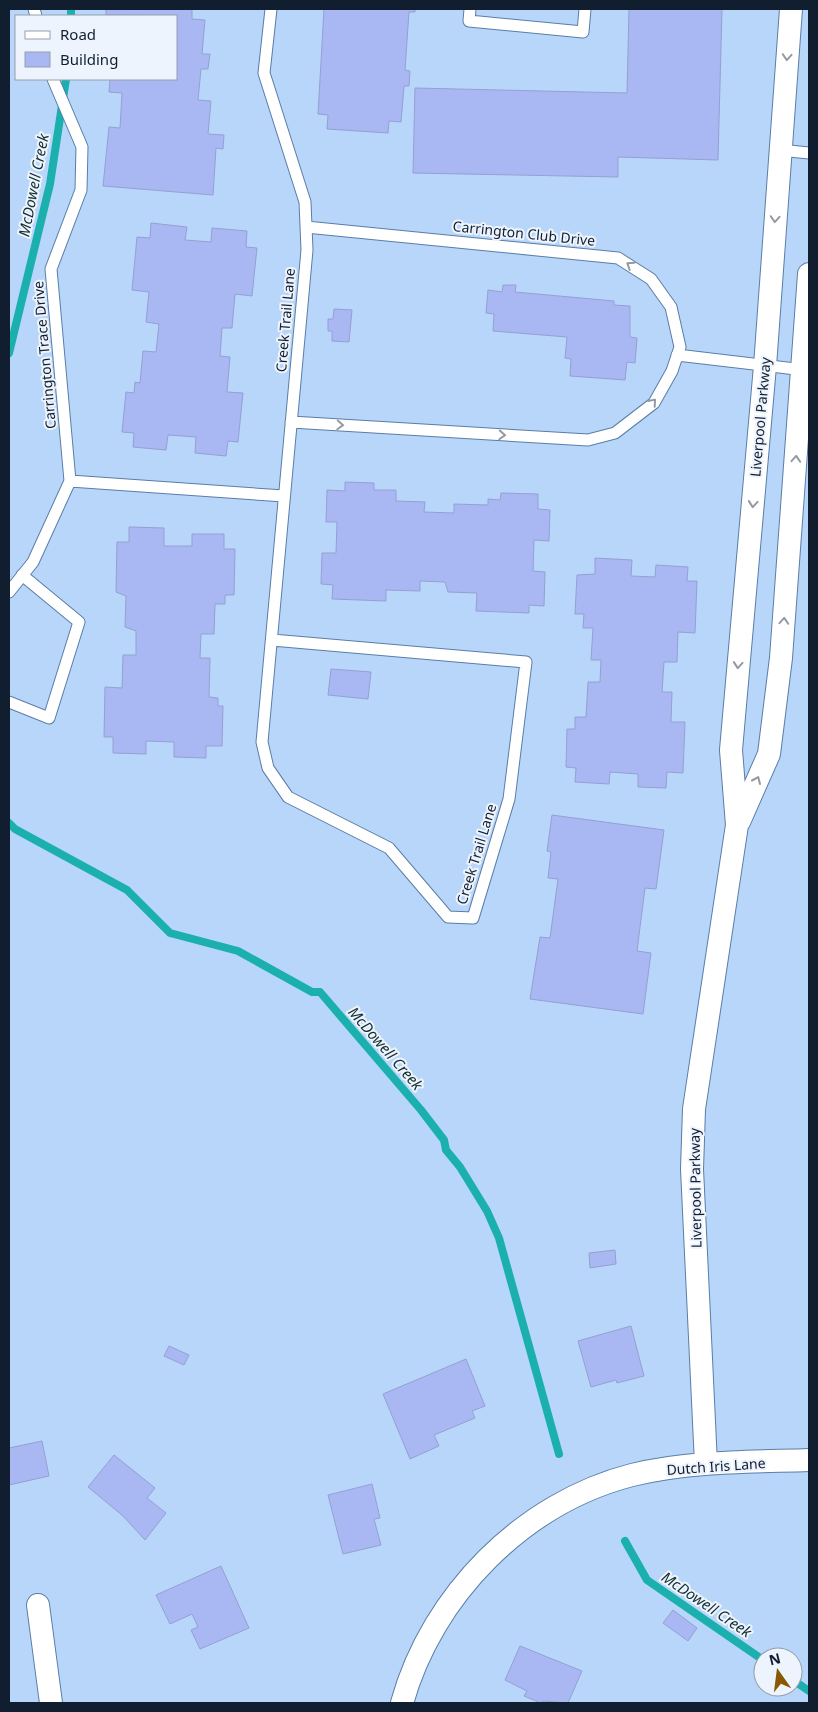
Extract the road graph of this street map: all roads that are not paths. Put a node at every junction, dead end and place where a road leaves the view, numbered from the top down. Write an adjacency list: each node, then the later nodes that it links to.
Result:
1 (271, 9): 8 (lane, Creek Trail Lane)
2 (470, 9): 3 (lane)
3 (585, 9)
4 (791, 9): 6 (street, Liverpool Parkway, one-way to 6)
5 (53, 80): 14 (lane, Carrington Trace Drive)
6 (780, 150): 7 (lane); 11 (street, Liverpool Parkway, one-way to 11)
7 (809, 153)
8 (306, 227): 10 (lane, Carrington Club Drive, one-way to 8); 13 (lane, Creek Trail Lane)
9 (809, 274): 12 (street, Liverpool Parkway)
10 (677, 355): 11 (lane); 13 (lane, Carrington Club Drive, one-way to 10)
11 (765, 366): 12 (lane); 20 (street, Liverpool Parkway, one-way to 20)
12 (806, 370): 20 (street, Liverpool Parkway, one-way to 12)
13 (292, 422): 15 (lane, Creek Trail Lane)
14 (70, 481): 15 (lane); 16 (lane, Carrington Trace Drive)
15 (284, 496): 18 (lane, Creek Trail Lane)
16 (22, 575): 17 (lane, Carrington Trace Drive); 19 (lane)
17 (9, 592)
18 (272, 640): 18 (lane, Creek Trail Lane)
19 (9, 702)
20 (737, 825): 22 (street, Liverpool Parkway)
21 (809, 1460): 22 (street, Dutch Iris Lane)
22 (706, 1464): 25 (street, Dutch Iris Lane)
23 (38, 1605): 24 (street)
24 (51, 1703)
25 (402, 1703)

